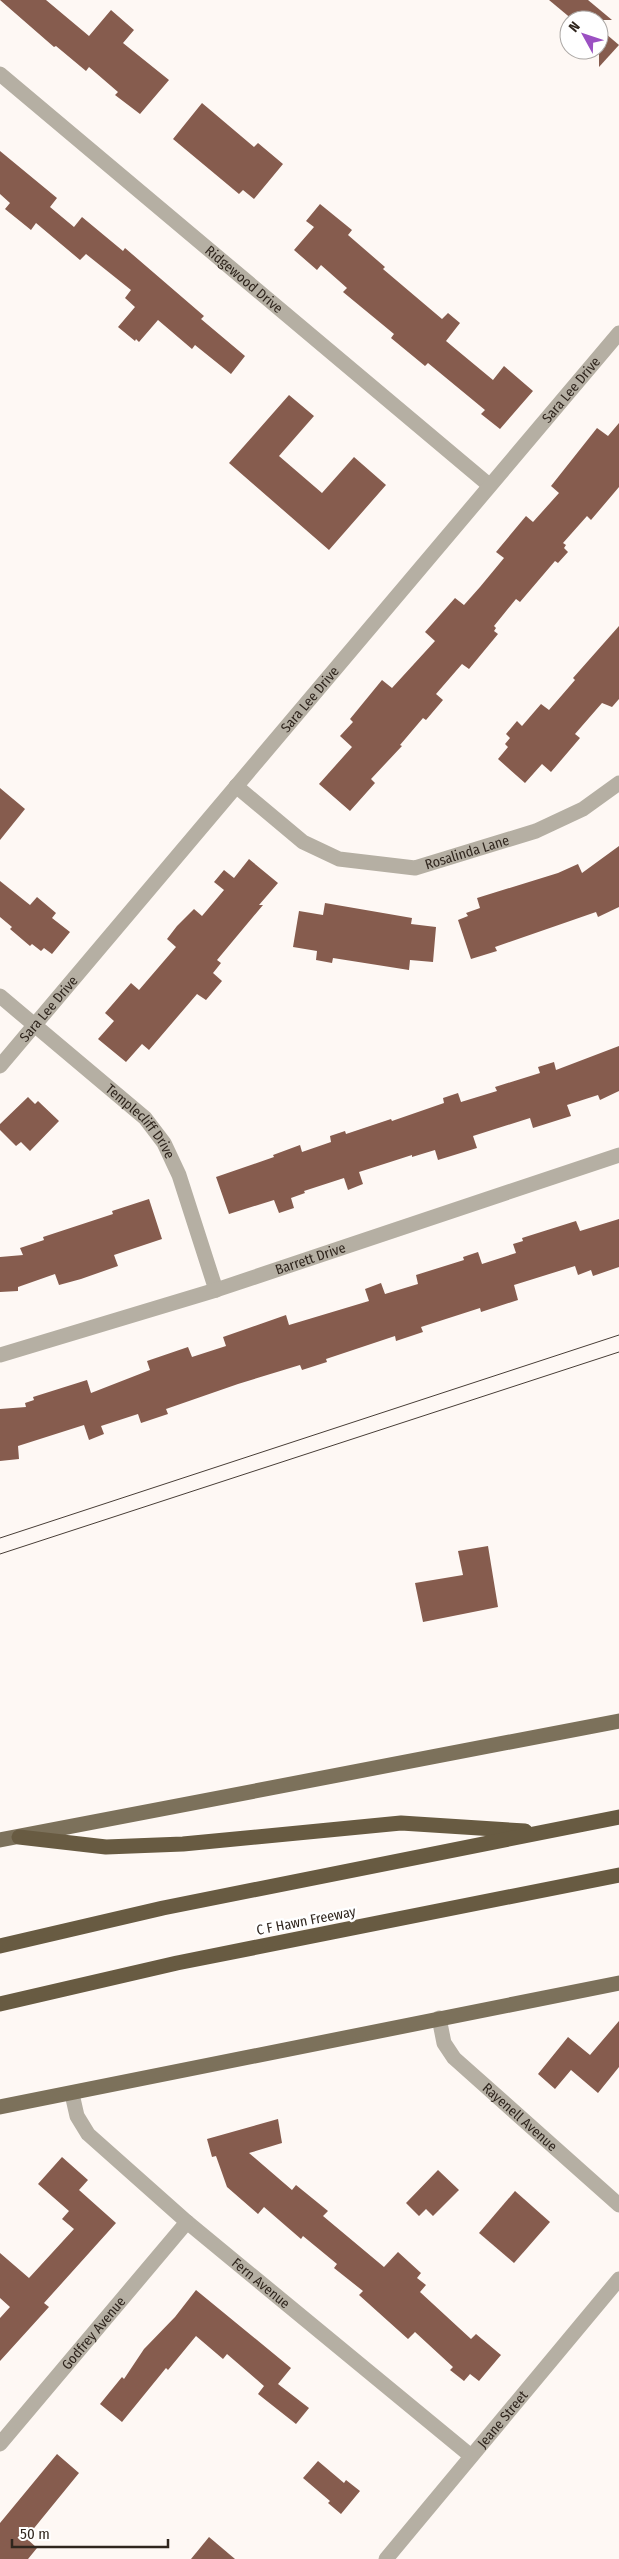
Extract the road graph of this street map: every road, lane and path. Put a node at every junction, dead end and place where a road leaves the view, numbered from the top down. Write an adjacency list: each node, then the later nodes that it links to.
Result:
1 (0, 74): 3 (street, Ridgewood Drive)
2 (619, 333): 3 (street, Sara Lee Drive)
3 (489, 485): 5 (street, Sara Lee Drive)
4 (619, 784): 5 (street, Rosalinda Lane)
5 (236, 786): 7 (street, Sara Lee Drive)
6 (0, 996): 7 (street, Templecliff Drive)
7 (34, 1025): 8 (street, Sara Lee Drive); 10 (street, Templecliff Drive)
8 (0, 1066)
9 (619, 1155): 10 (street, Barrett Drive)
10 (216, 1290): 11 (street, Barrett Drive)
11 (0, 1355)
12 (619, 1721): 15 (main road)
13 (619, 1817): 14 (highway)
14 (546, 1832): 15 (highway); 18 (highway)
15 (19, 1837): 16 (main road)
16 (0, 1840)
17 (619, 1876): 20 (highway, C F Hawn Freeway)
18 (0, 1946)
19 (619, 1983): 21 (main road)
20 (0, 2004)
21 (439, 2018): 22 (main road); 24 (street, Rayenell Avenue)
22 (72, 2094): 23 (main road); 25 (street, Fern Avenue)
23 (0, 2107)
24 (619, 2205)
25 (187, 2222): 27 (street, Godfrey Avenue); 28 (street, Fern Avenue)
26 (619, 2279): 28 (street, Jeane Street)
27 (0, 2444)
28 (472, 2456): 29 (street, Jeane Street)
29 (386, 2559)

